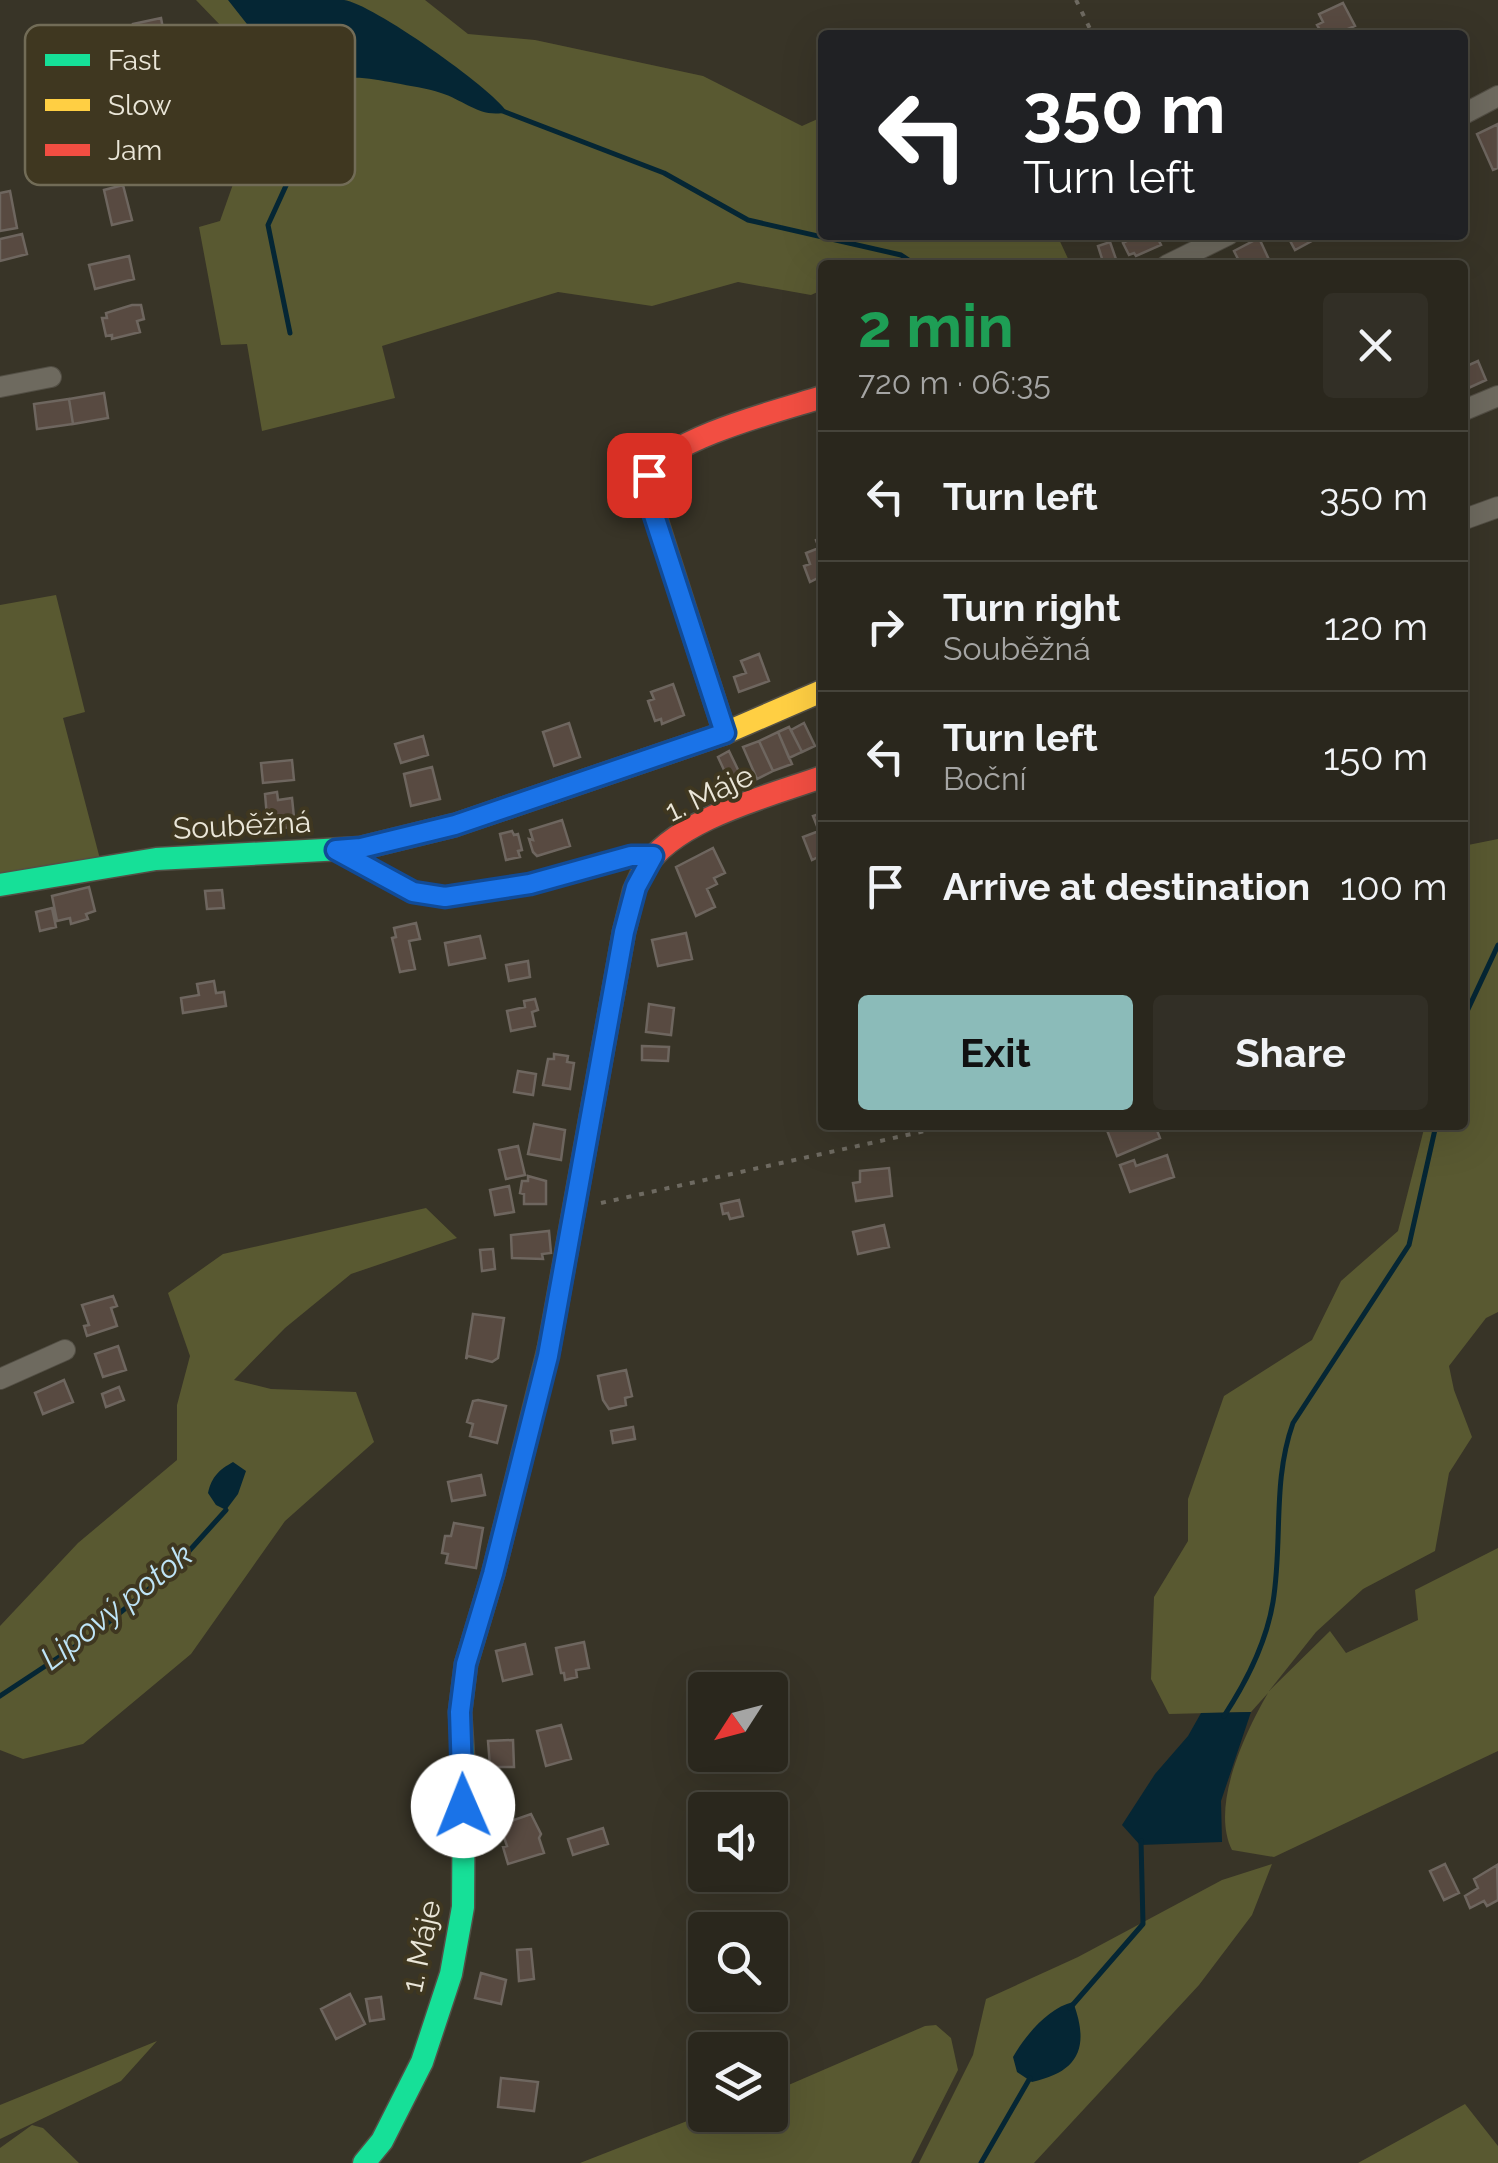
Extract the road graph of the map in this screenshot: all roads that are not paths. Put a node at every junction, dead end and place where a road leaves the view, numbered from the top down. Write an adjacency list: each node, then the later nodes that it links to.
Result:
1 (1498, 96): 2 (street)
2 (1468, 112)
3 (1218, 240): 4 (street)
4 (1177, 260)
5 (51, 377): 6 (street)
6 (0, 387)
7 (1498, 396): 9 (street)
8 (818, 398): 13 (street)
9 (1468, 408)
10 (1498, 507): 11 (street)
11 (1468, 518)
12 (818, 693): 13 (street, Souběžná)
13 (725, 733): 15 (street, Souběžná)
14 (818, 778): 16 (street, 1. Máje)
15 (336, 850): 16 (street); 17 (street, Souběžná)
16 (653, 856): 20 (street, 1. Máje)
17 (0, 885)
18 (65, 1350): 19 (street)
19 (0, 1379)
20 (364, 2163)

